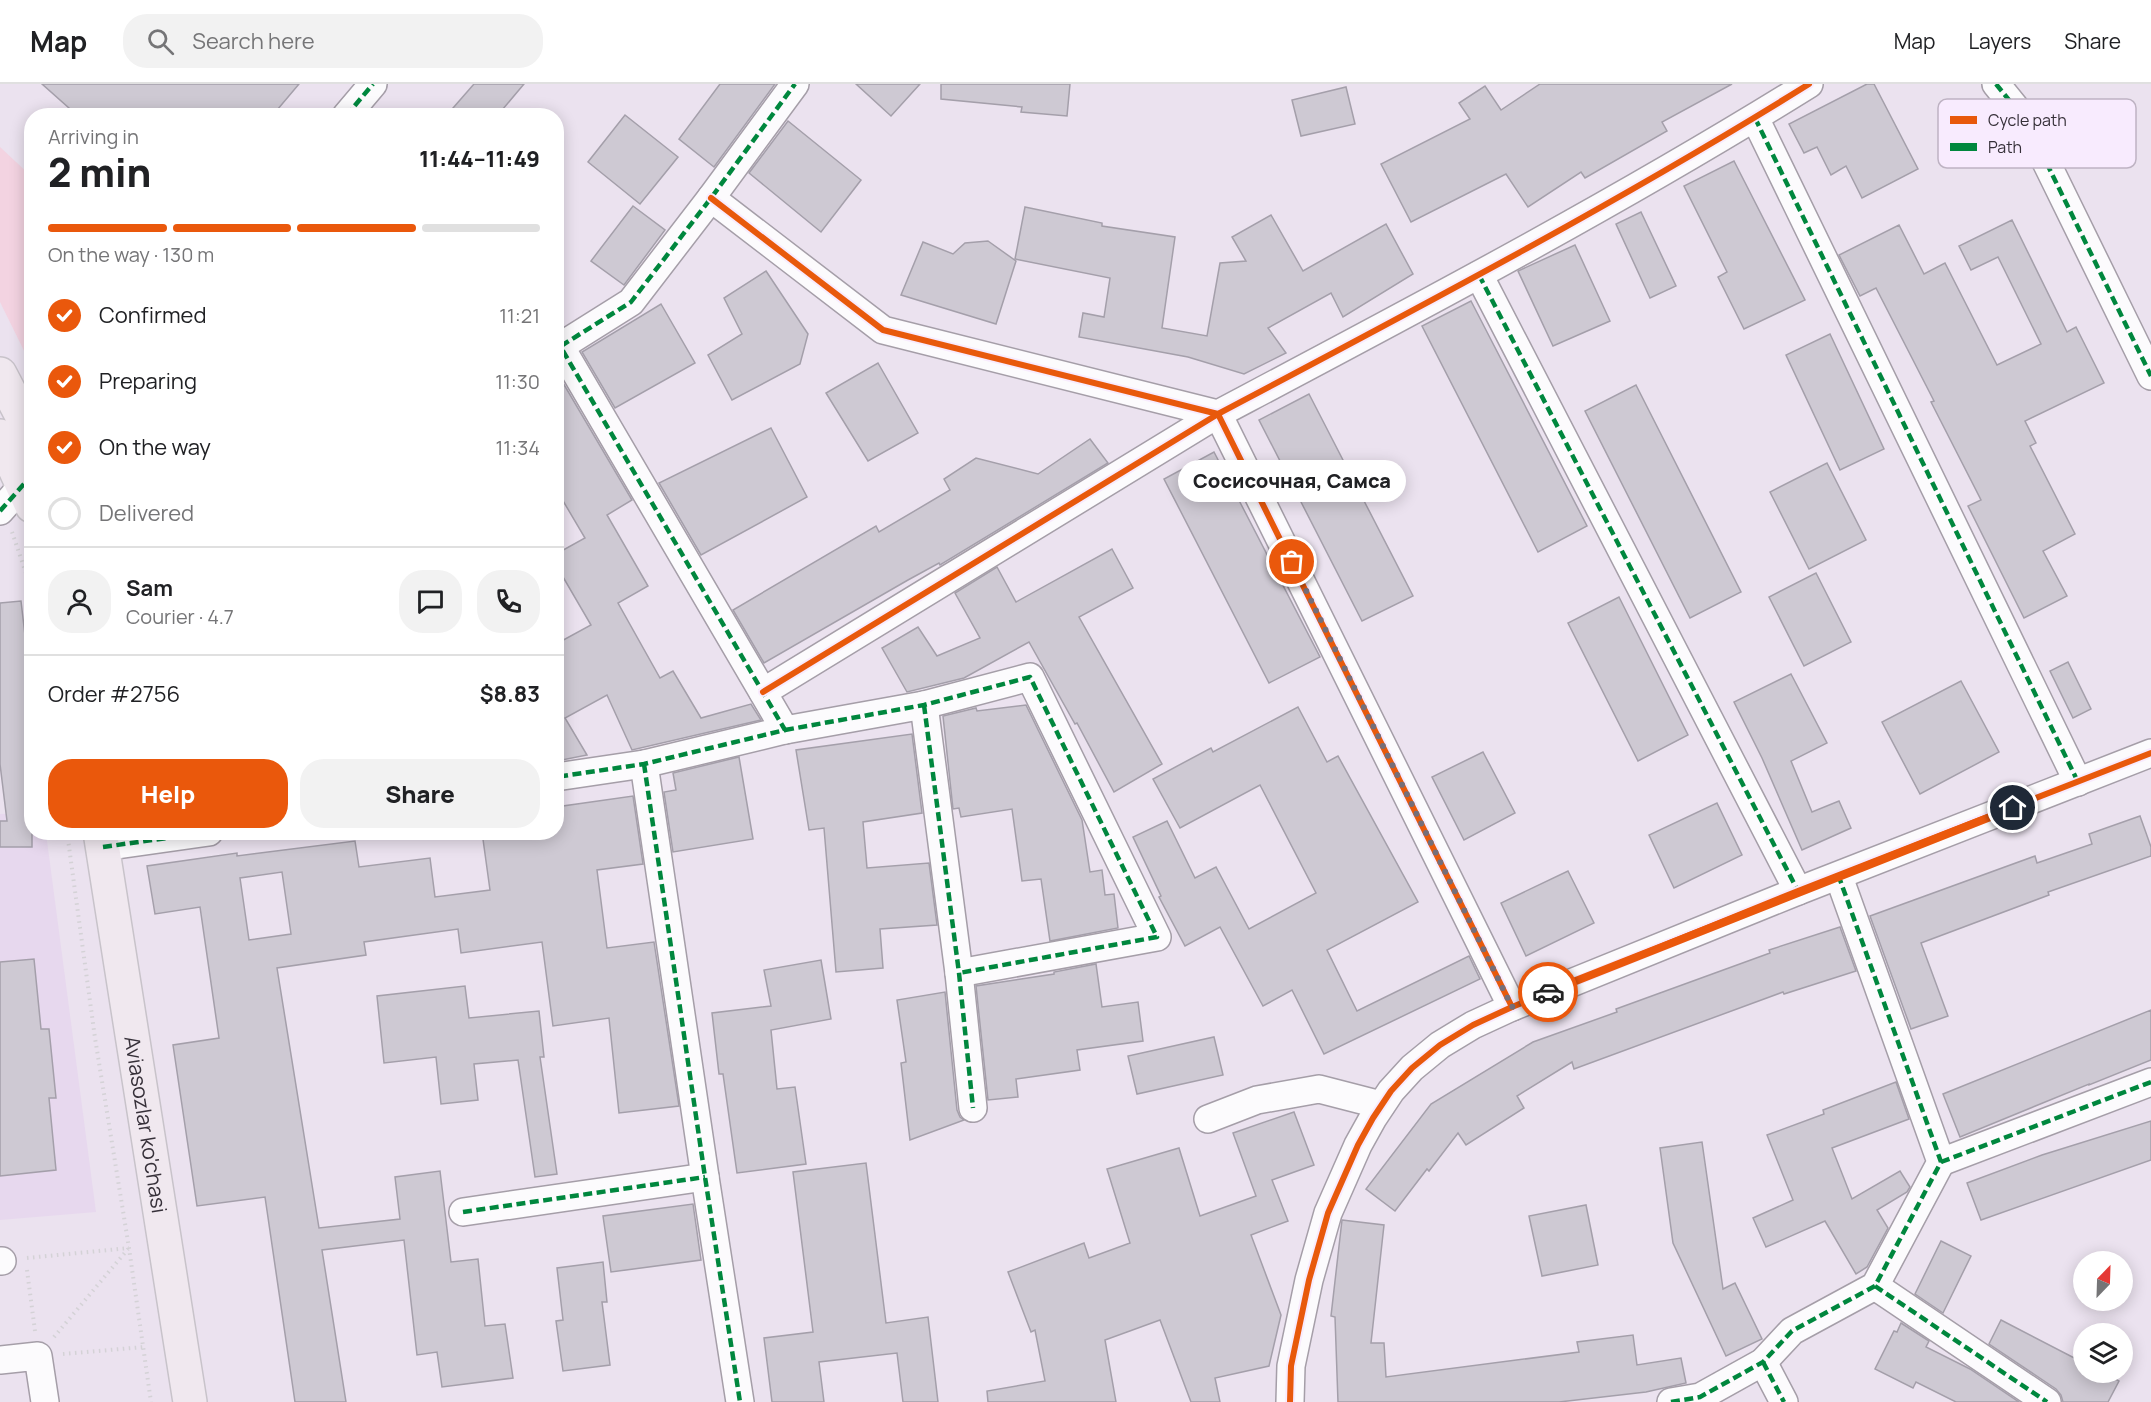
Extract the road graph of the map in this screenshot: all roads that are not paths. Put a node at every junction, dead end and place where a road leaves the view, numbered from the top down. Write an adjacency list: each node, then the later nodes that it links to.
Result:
1 (374, 84): 6 (street)
2 (795, 84): 9 (street)
3 (1809, 84): 7 (street)
4 (1996, 84): 5 (street)
5 (2008, 99)
6 (353, 108)
7 (1755, 118): 10 (street); 25 (street)
8 (2049, 168): 14 (street)
9 (711, 198): 11 (street); 15 (street)
10 (1479, 275): 15 (street); 28 (street)
11 (564, 340)
12 (564, 352): 19 (street)
13 (0, 374): 16 (main road)
14 (2151, 376)
15 (1218, 414): 19 (street); 30 (street)
16 (24, 420)
17 (0, 436): 18 (main road)
18 (18, 497)
19 (763, 692): 21 (street)
20 (924, 705): 21 (street); 29 (street); 29 (street)
21 (785, 730): 23 (street)
22 (2151, 753): 25 (street)
23 (644, 764): 24 (street); 36 (street)
24 (564, 776)
25 (2078, 782): 27 (street)
26 (102, 840): 42 (main road, Aviasozlar ko'chasi)
27 (1839, 877): 28 (street); 35 (street)
28 (1798, 891): 30 (street)
29 (959, 973): 33 (street)
30 (1512, 1007): 32 (street)
31 (2151, 1082): 35 (street)
32 (1382, 1105): 34 (street); 44 (street)
33 (974, 1108)
34 (1208, 1119)
35 (1941, 1162): 38 (street)
36 (705, 1177): 37 (street); 43 (street)
37 (463, 1212)
38 (1875, 1286): 40 (street); 47 (street)
39 (0, 1360): 41 (street)
40 (1763, 1362): 45 (street); 46 (street)
41 (45, 1402)
42 (190, 1402)
43 (740, 1402)
44 (1290, 1402)
45 (1671, 1402)
46 (1784, 1402)
47 (2047, 1402)

